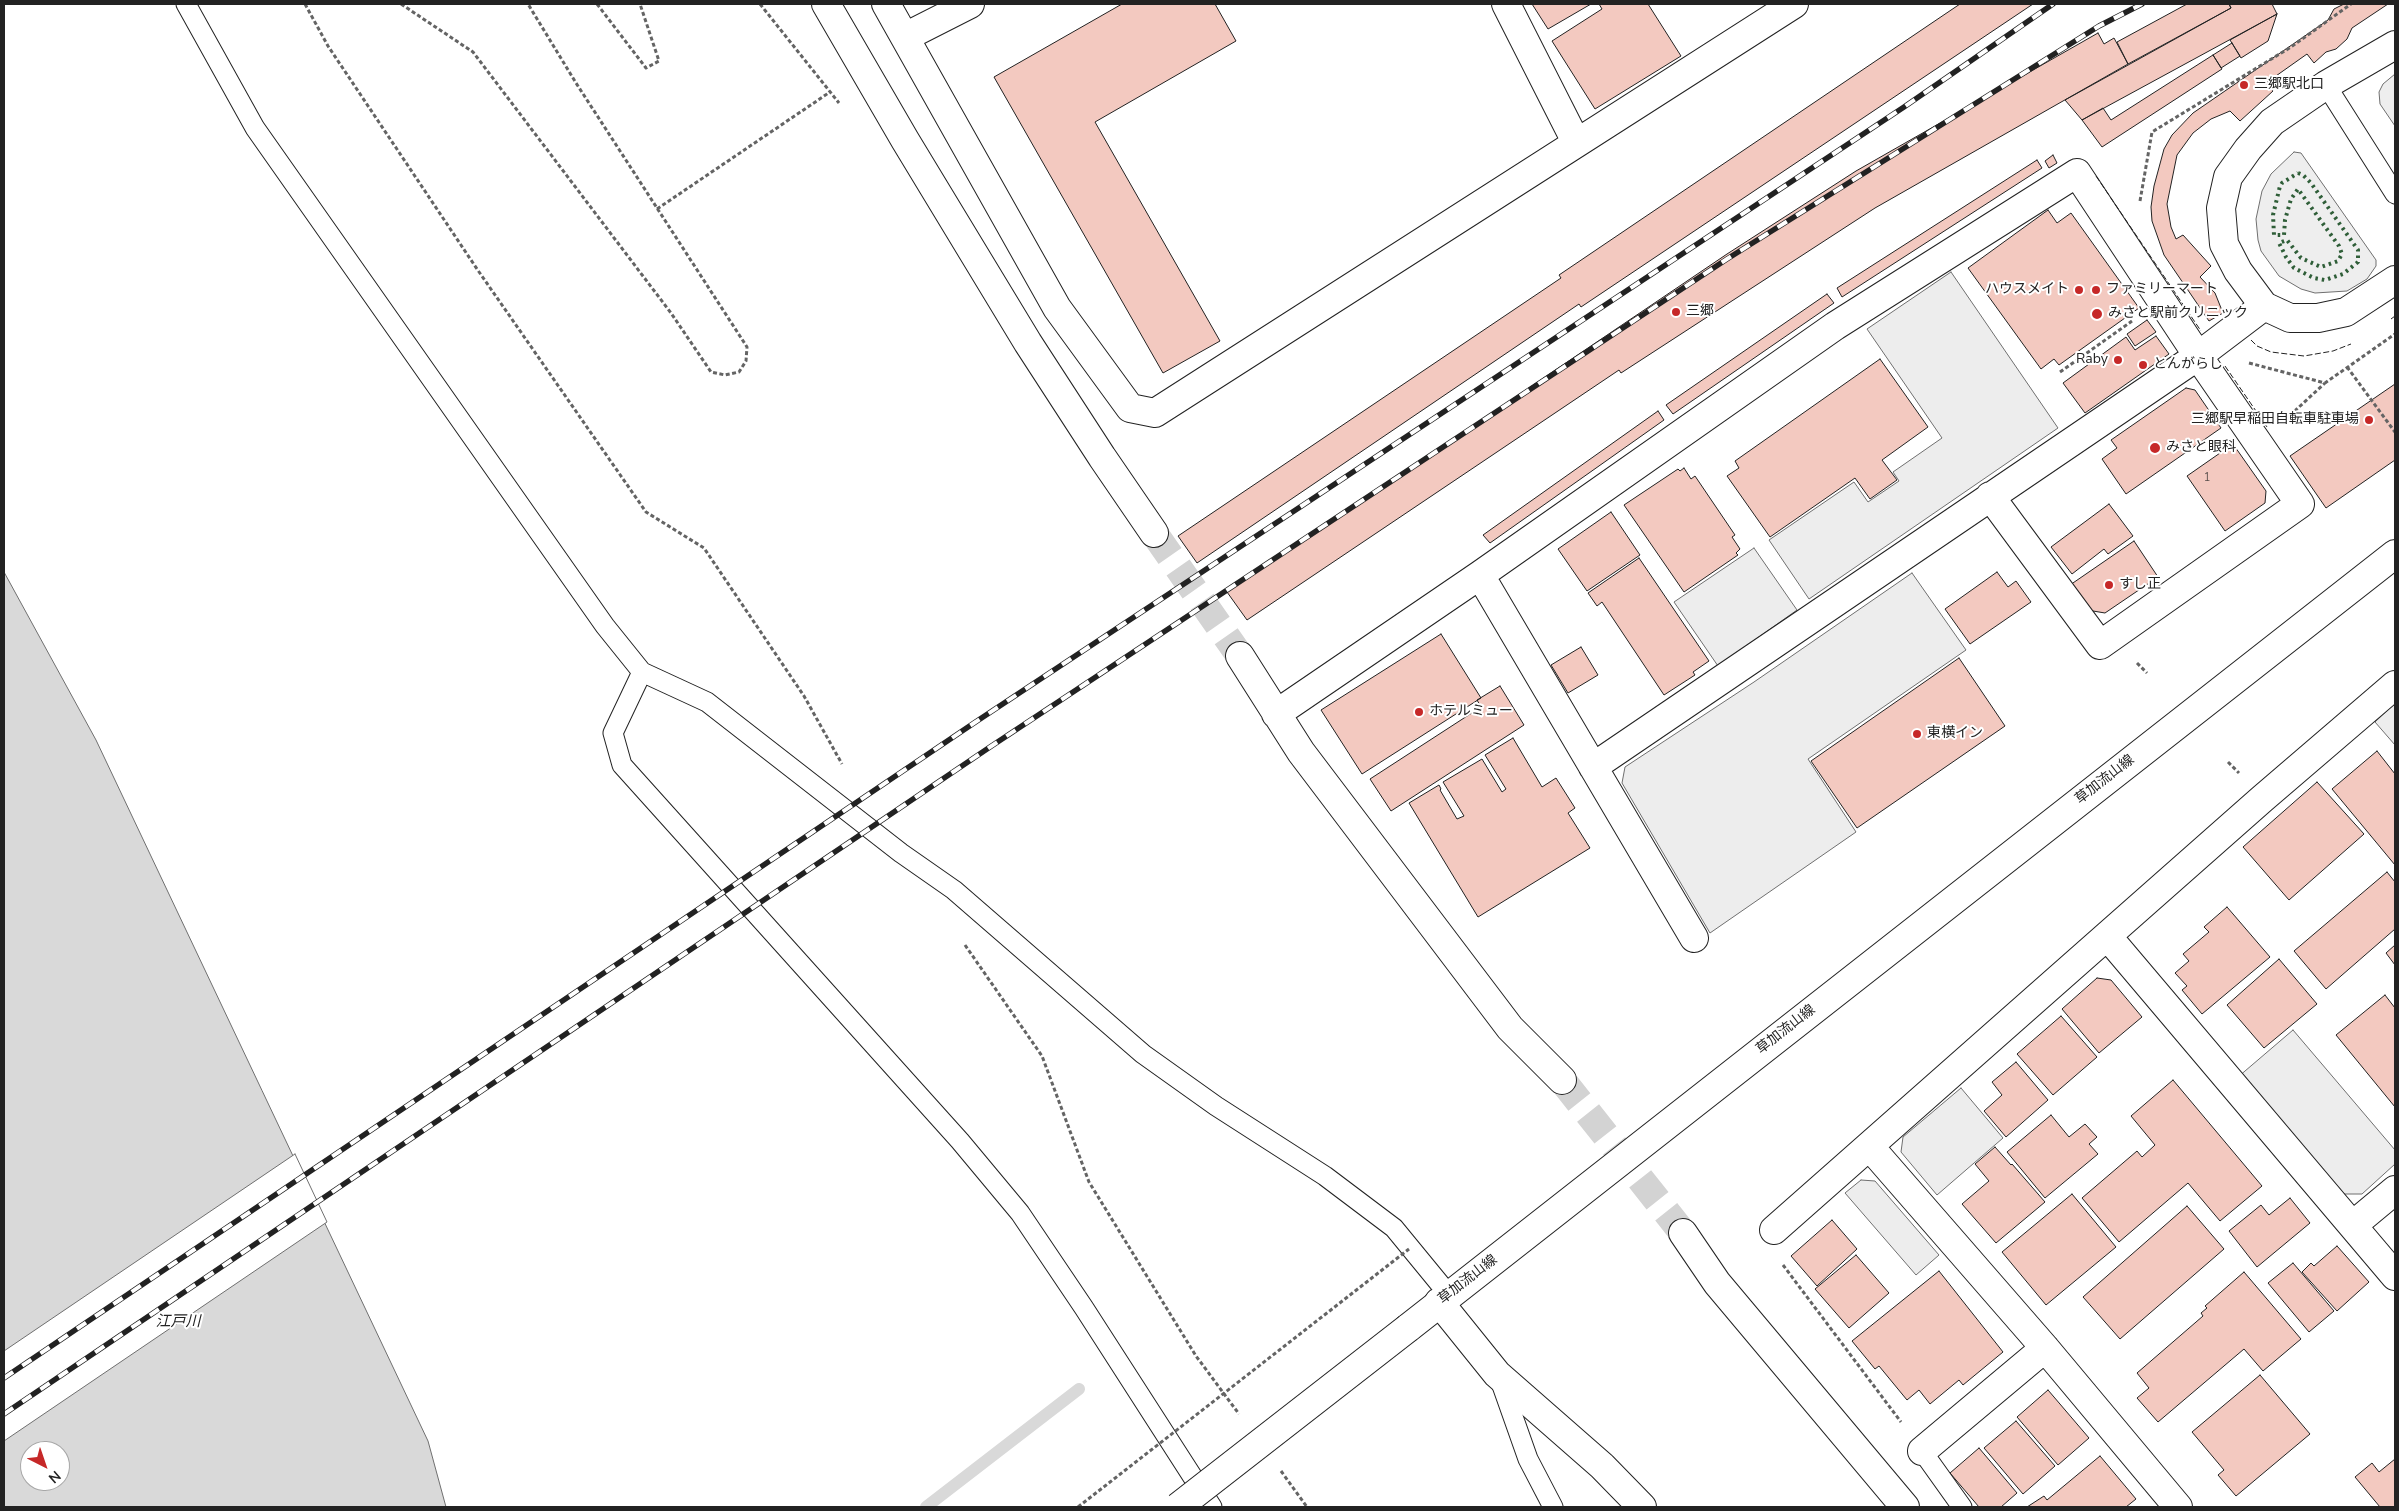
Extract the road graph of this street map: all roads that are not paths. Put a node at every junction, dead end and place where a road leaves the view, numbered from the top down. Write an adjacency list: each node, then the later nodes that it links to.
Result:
1 (186, 4): 20 (lane)
2 (826, 4): 16 (street)
3 (886, 4): 7 (street)
4 (970, 4): 7 (street)
5 (1506, 4): 10 (street)
6 (1794, 4): 10 (street)
7 (905, 36): 10 (street)
8 (2395, 45): 9 (street)
9 (2326, 85): 11 (lane); 13 (street)
10 (1576, 142)
11 (2395, 194)
12 (2395, 280): 13 (street)
13 (2264, 306): 14 (street)
14 (2198, 356): 15 (street); 15 (street); 18 (street)
15 (1990, 496): 23 (street)
16 (1154, 533)
17 (2395, 554): 33 (street, 草加流山線)
18 (1480, 575): 22 (street); 23 (street)
19 (1240, 656): 22 (street)
20 (642, 672): 33 (lane); 38 (lane)
21 (2395, 685): 24 (street)
22 (1276, 714): 26 (street)
23 (1593, 767): 25 (street)
24 (2108, 937): 27 (street); 29 (street)
25 (1694, 938)
26 (1562, 1080)
27 (1870, 1146): 30 (street); 34 (street)
28 (2395, 1190): 29 (street)
29 (2353, 1225): 32 (street)
30 (1774, 1230)
31 (1683, 1233): 41 (street)
32 (2395, 1276)
33 (1444, 1299): 35 (street); 37 (street, 草加流山線, bridge)
34 (2045, 1348): 36 (street); 43 (street)
35 (1498, 1374): 39 (lane); 40 (street)
36 (1922, 1451): 42 (lane)
37 (1178, 1507)
38 (1212, 1507)
39 (1553, 1507)
40 (1642, 1507)
41 (1905, 1507)
42 (1962, 1507)
43 (2178, 1507)

